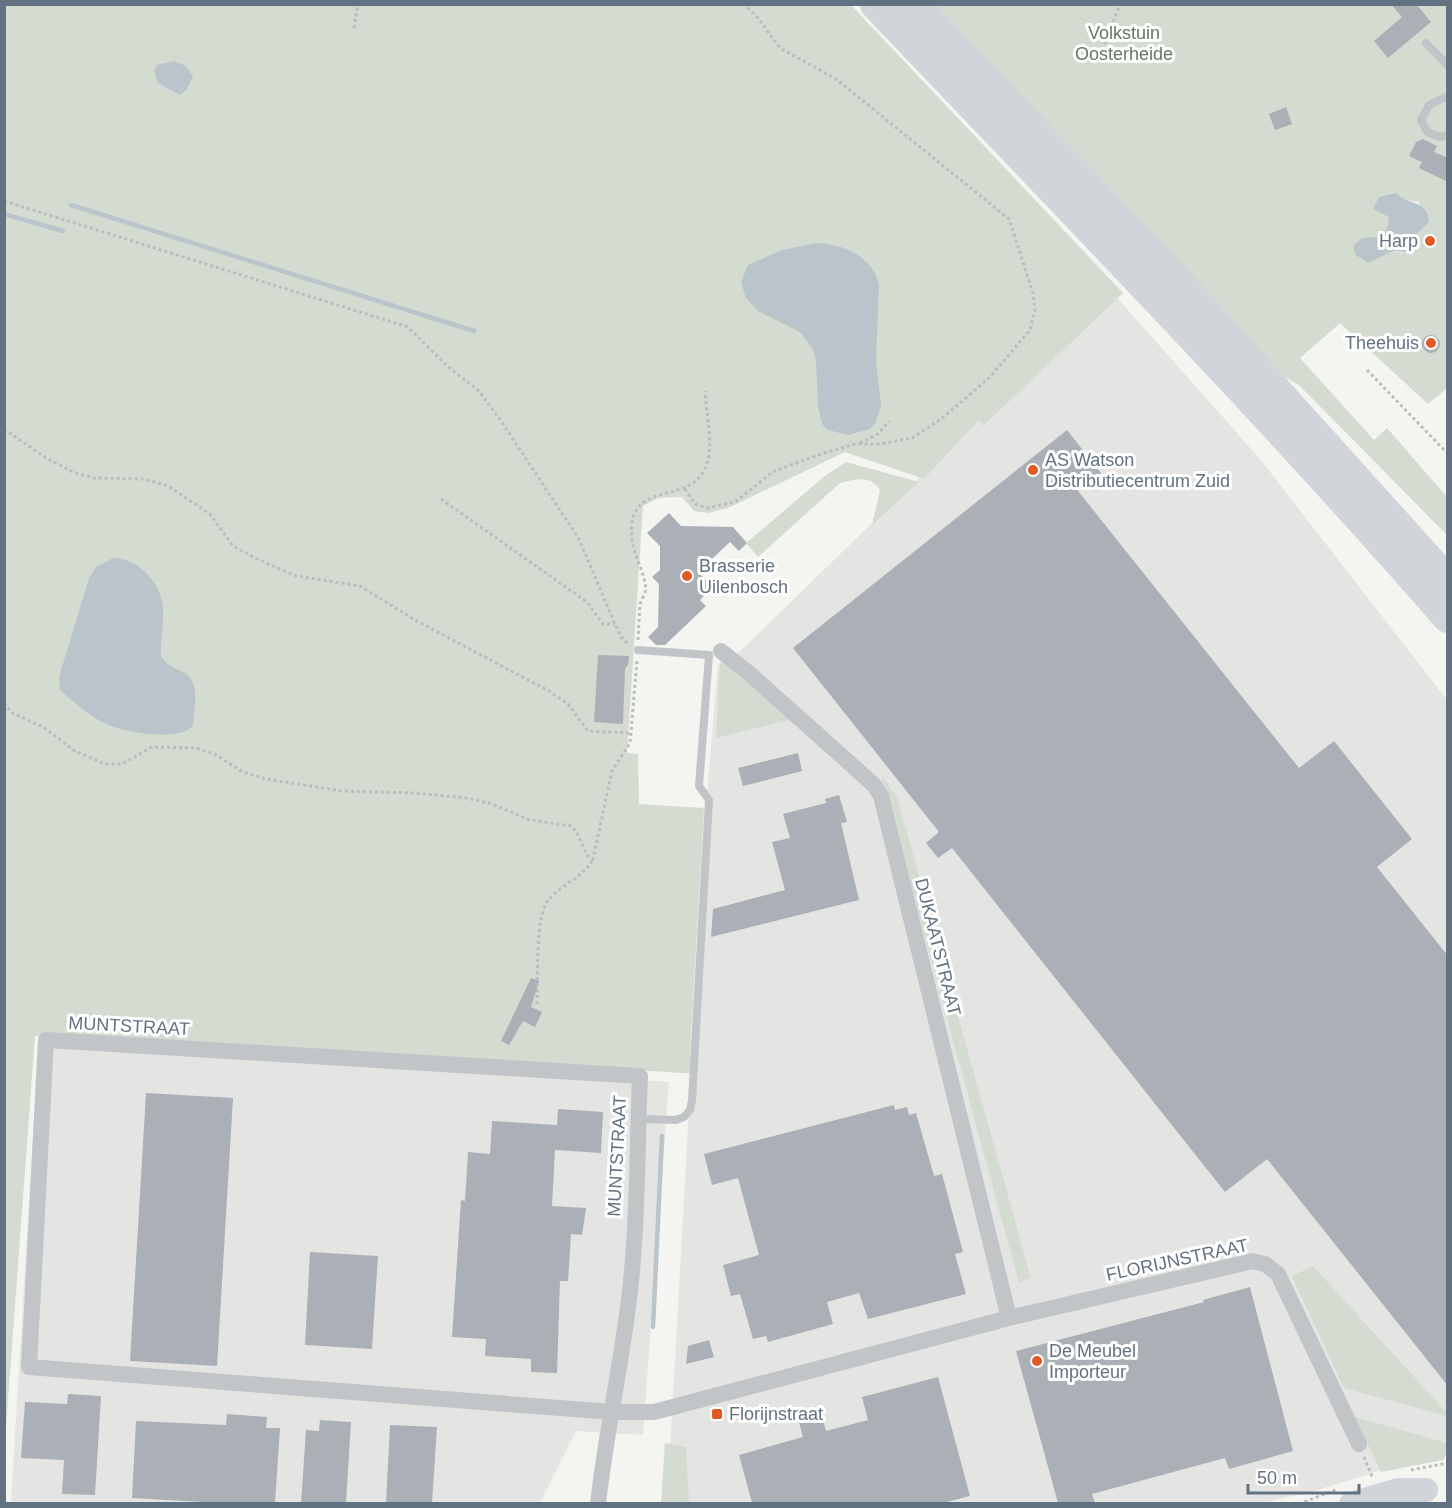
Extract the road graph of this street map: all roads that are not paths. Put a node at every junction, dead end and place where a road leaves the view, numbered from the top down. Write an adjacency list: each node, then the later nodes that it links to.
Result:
1 (876, 4): 7 (highway)
2 (913, 4): 8 (highway)
3 (1426, 43): 4 (lane)
4 (1448, 66)
5 (1448, 96): 6 (lane)
6 (1448, 135)
7 (1371, 528): 11 (highway); 12 (highway)
8 (1402, 528): 9 (highway); 10 (highway)
9 (1448, 566)
10 (1448, 582)
11 (1448, 617)
12 (1448, 643)
13 (638, 650): 15 (lane)
14 (721, 651): 16 (street, DUKAATSTRAAT)
15 (638, 1119): 17 (street, MUNTSTRAAT); 17 (street, MUNTSTRAAT)
16 (1009, 1318): 17 (street, FLORIJNSTRAAT); 18 (street, FLORIJNSTRAAT)
17 (612, 1412): 21 (street)
18 (1359, 1444)
19 (1437, 1487): 20 (main road)
20 (1388, 1499): 22 (main road)
21 (598, 1503)
22 (1351, 1503)

